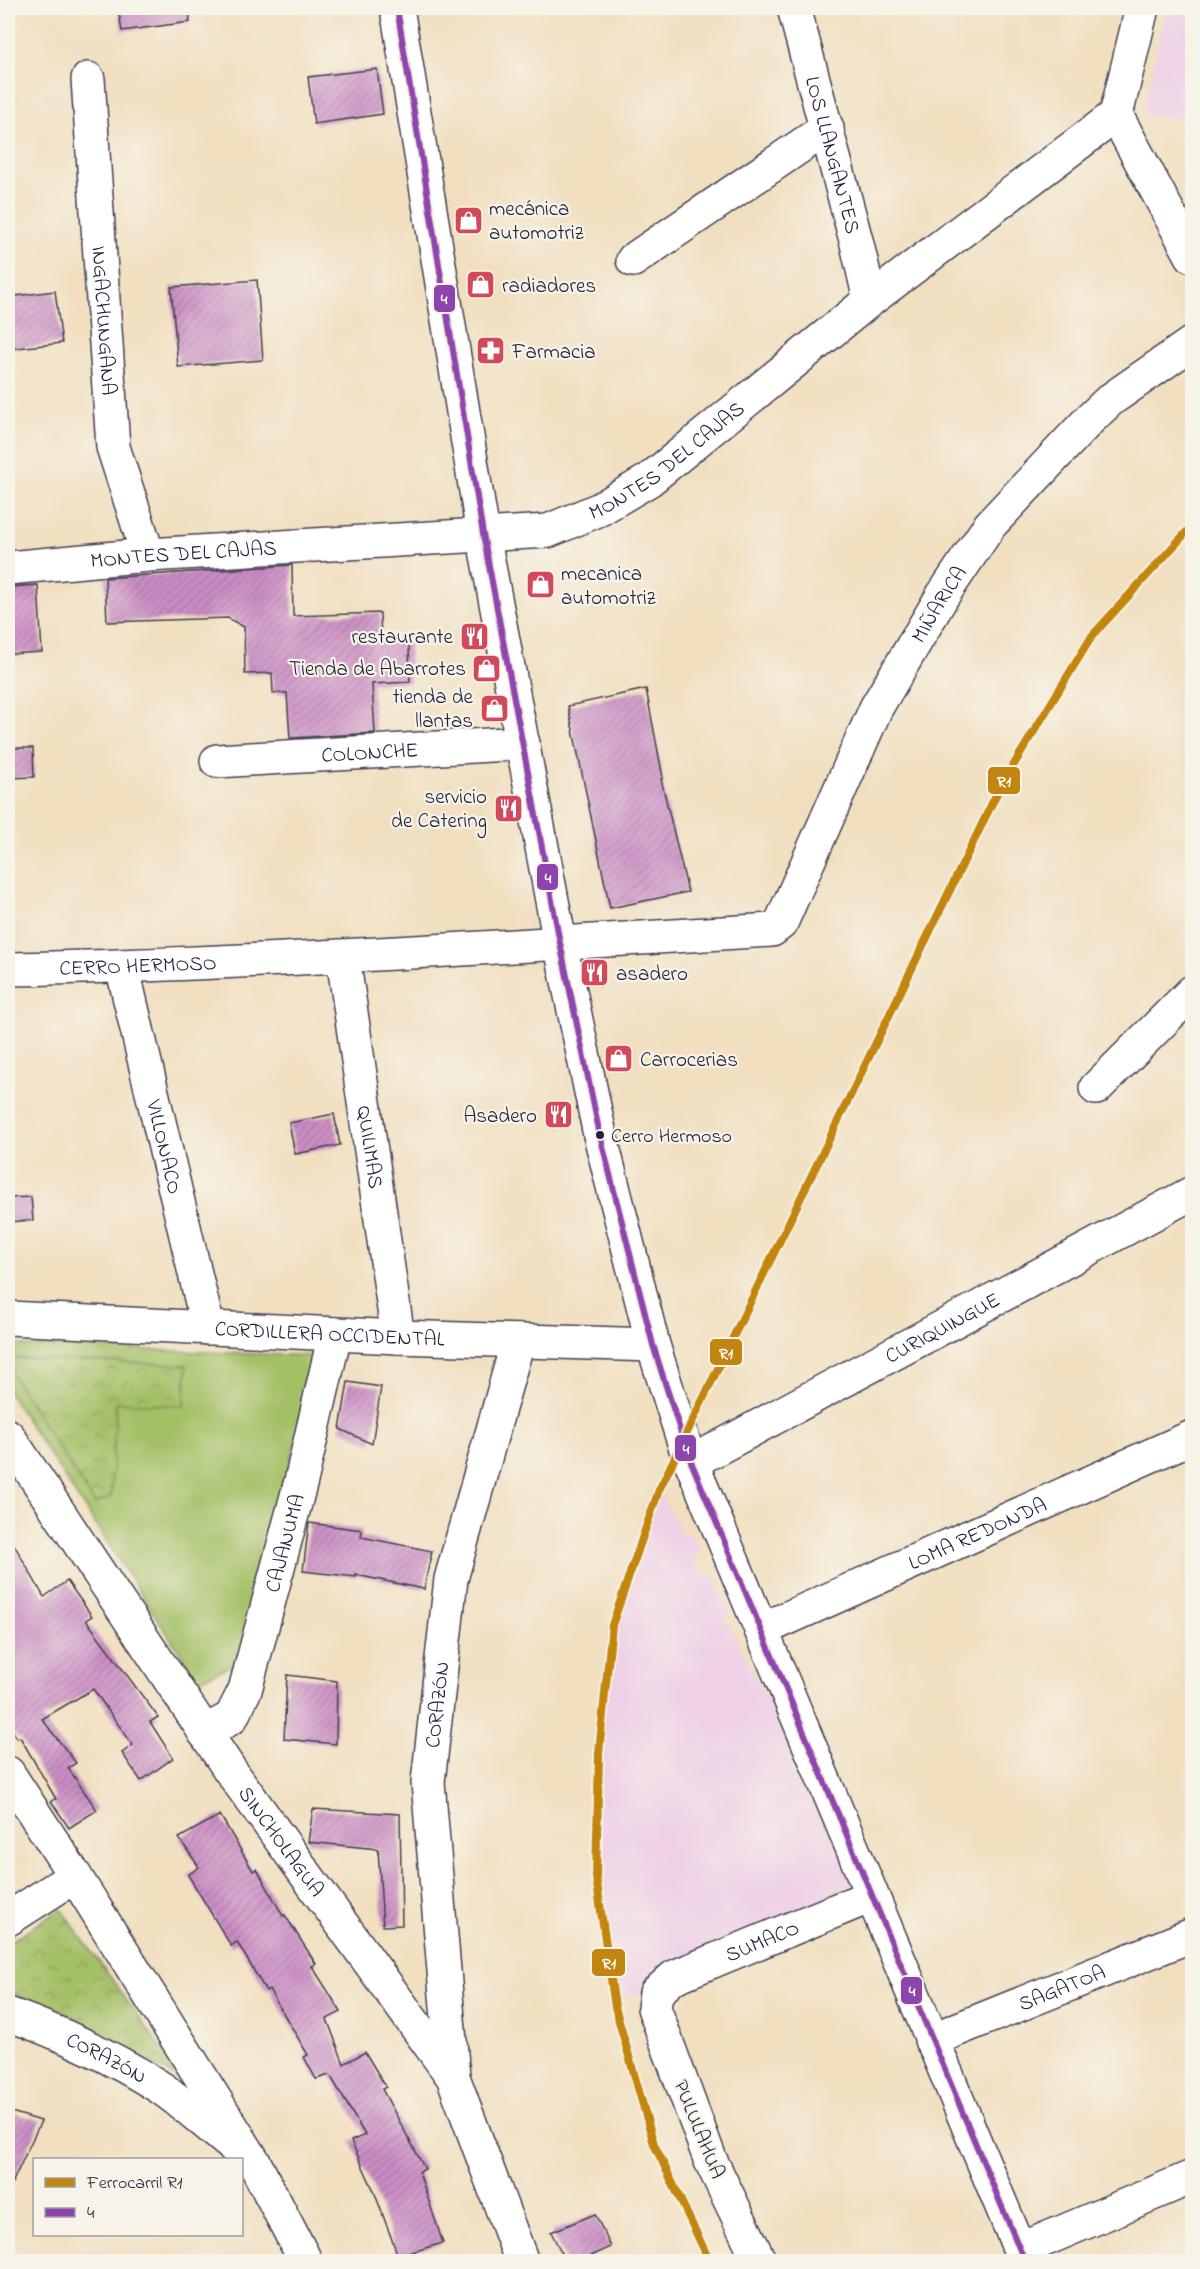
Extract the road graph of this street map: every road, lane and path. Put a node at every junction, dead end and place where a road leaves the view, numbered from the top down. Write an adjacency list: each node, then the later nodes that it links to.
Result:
1 (397, 8): 11 (street)
2 (794, 8): 6 (street, LOS LLANGANTES)
3 (1142, 8): 5 (street)
4 (88, 79): 12 (street, INGACHUNGANA)
5 (1116, 115): 7 (street); 9 (street, MONTES DEL CAJAS)
6 (827, 128): 8 (street); 9 (street, LOS LLANGANTES)
7 (1192, 256)
8 (633, 261)
9 (870, 300): 11 (street, MONTES DEL CAJAS)
10 (1192, 343): 16 (street, MIÑARICA)
11 (483, 534): 12 (street, MONTES DEL CAJAS); 14 (street)
12 (148, 555): 13 (street, MONTES DEL CAJAS)
13 (8, 567)
14 (523, 743): 15 (street, COLONCHE); 17 (street)
15 (218, 761)
16 (772, 930): 17 (street, CERRO HERMOSO)
17 (560, 943): 18 (street, CERRO HERMOSO); 29 (street)
18 (343, 957): 19 (street, CERRO HERMOSO); 27 (street, QUILIMAS)
19 (122, 966): 20 (street, CERRO HERMOSO); 25 (street, VILLONACO)
20 (8, 969)
21 (1192, 992): 22 (street)
22 (1096, 1088)
23 (1192, 1193): 32 (street, CURIQUINGUE)
24 (8, 1318): 25 (street, CORDILLERA OCCIDENTAL)
25 (208, 1328): 26 (street, CORDILLERA OCCIDENTAL)
26 (335, 1335): 27 (street, CORDILLERA OCCIDENTAL); 34 (street, CAJANUMA)
27 (398, 1337): 28 (street, CORDILLERA OCCIDENTAL)
28 (518, 1341): 29 (street, CORDILLERA OCCIDENTAL); 43 (street, CORAZÓN)
29 (653, 1345): 32 (street)
30 (8, 1436): 34 (street, SINCHOLAGUA)
31 (1192, 1437): 33 (street, LOMA REDONDA)
32 (689, 1457): 33 (street)
33 (761, 1629): 37 (street)
34 (204, 1732): 43 (street, SINCHOLAGUA)
35 (8, 1773): 36 (street, CORAZÓN)
36 (75, 1876): 38 (street); 44 (street, CORAZÓN)
37 (871, 1896): 40 (street, SUMACO); 42 (street)
38 (8, 1919)
39 (1192, 1935): 42 (street, SAGATOA)
40 (656, 1993): 49 (street, PULULAHUA)
41 (8, 2014): 44 (street, CORAZÓN)
42 (931, 2040): 46 (street)
43 (453, 2077): 48 (street, SINCHOLAGUA)
44 (254, 2162): 47 (street, CORAZÓN)
45 (1192, 2177): 46 (street)
46 (1022, 2256)
47 (306, 2262)
48 (522, 2262)
49 (760, 2262)

